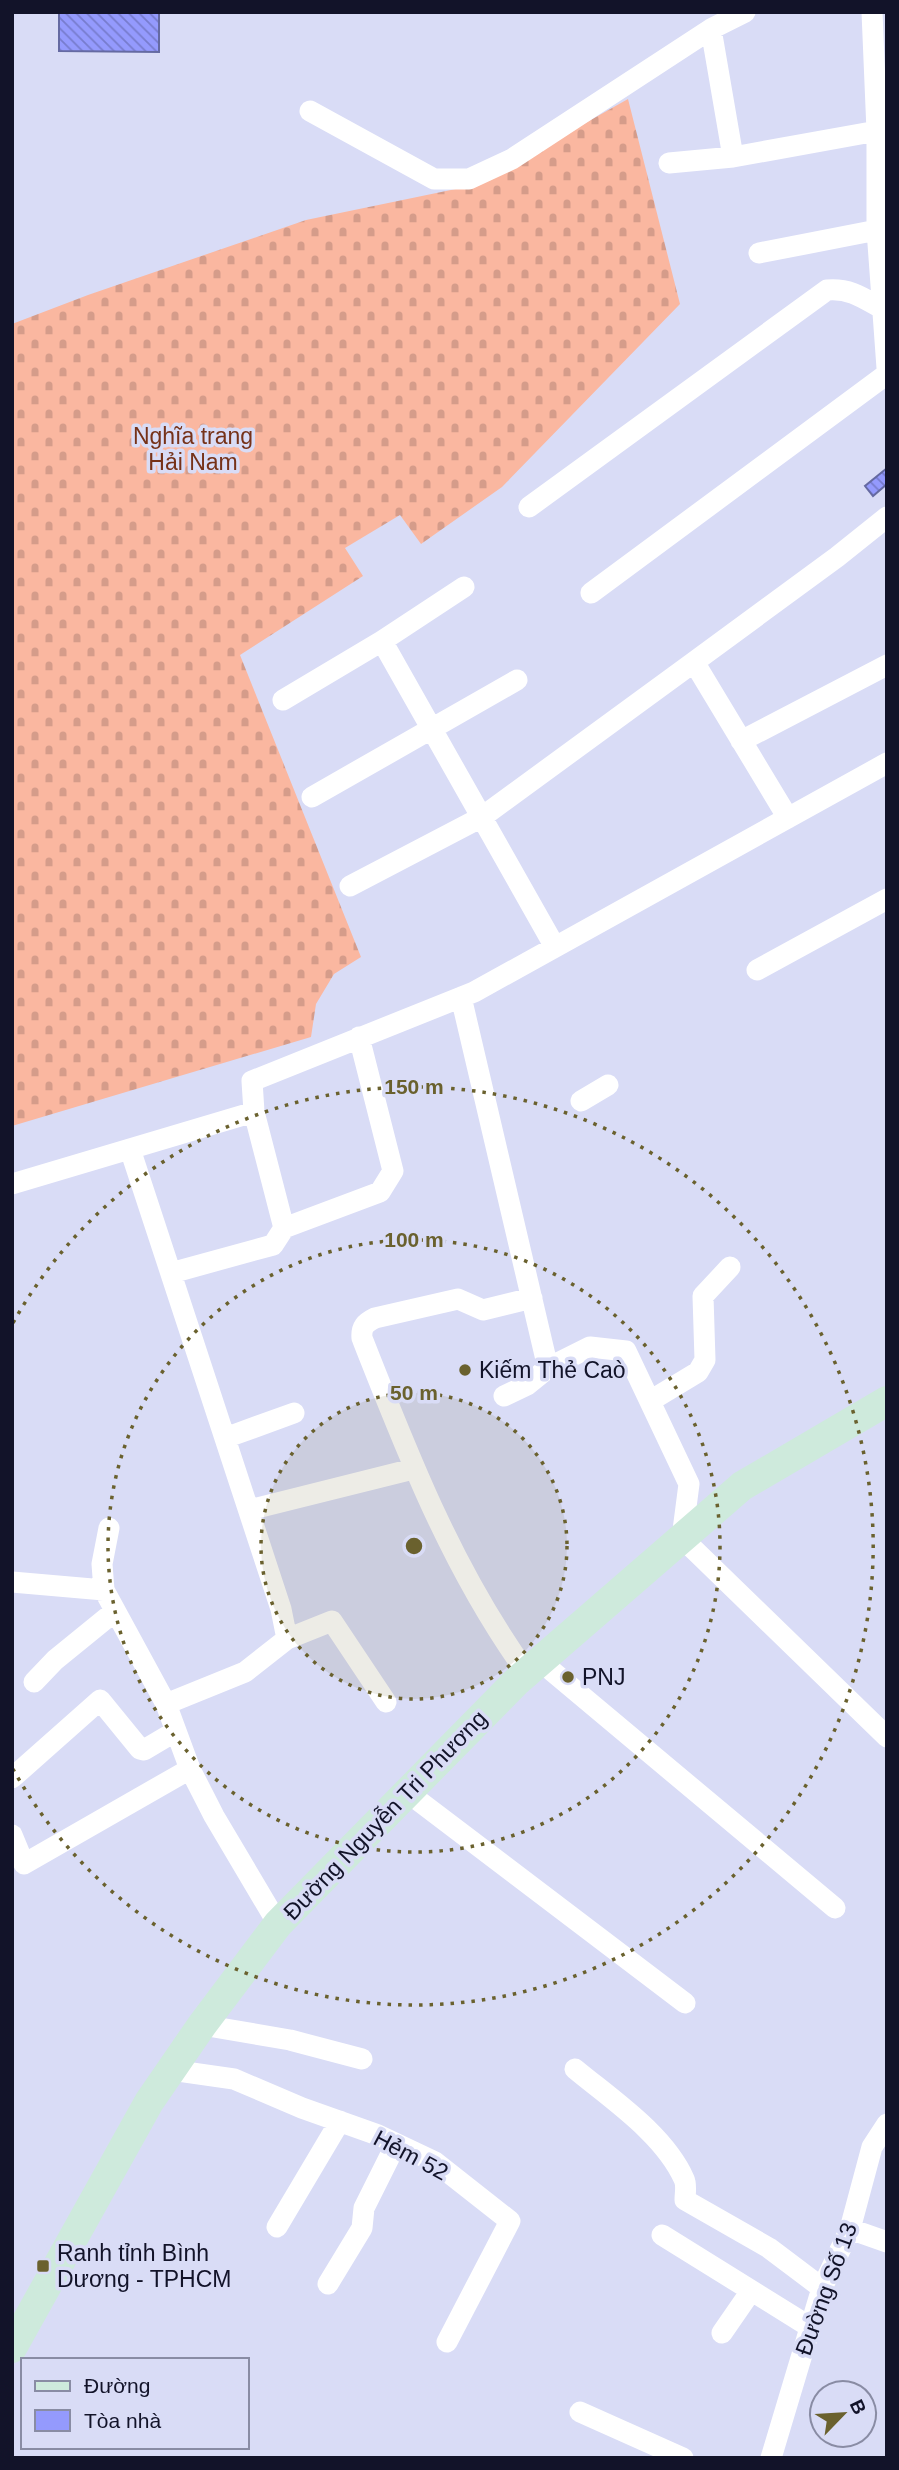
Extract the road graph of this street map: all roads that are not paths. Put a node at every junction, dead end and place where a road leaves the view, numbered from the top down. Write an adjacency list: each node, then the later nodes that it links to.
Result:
1 (745, 12): 3 (street)
2 (872, 12): 5 (street)
3 (711, 29): 4 (street); 6 (street)
4 (310, 111)
5 (877, 131): 6 (street); 8 (street)
6 (733, 157): 7 (street)
7 (669, 163)
8 (877, 230): 9 (street); 10 (street)
9 (759, 253)
10 (884, 307): 11 (street); 13 (street)
11 (887, 368)
12 (887, 374): 16 (street)
13 (529, 507)
14 (887, 517): 18 (street)
15 (464, 587): 17 (street)
16 (592, 593)
17 (382, 641): 21 (street); 22 (street)
18 (694, 662): 23 (street); 26 (street)
19 (887, 665): 23 (street)
20 (517, 680): 22 (street)
21 (283, 700)
22 (432, 729): 25 (street); 26 (street)
23 (741, 741): 27 (street)
24 (887, 763): 27 (street)
25 (312, 797)
26 (482, 817): 28 (street); 30 (street)
27 (788, 818): 30 (street)
28 (350, 886)
29 (887, 899): 31 (street)
30 (555, 947): 32 (street)
31 (757, 970)
32 (461, 997): 33 (street); 42 (street)
33 (359, 1037): 36 (street); 39 (street)
34 (608, 1085): 35 (street)
35 (581, 1101)
36 (254, 1112): 37 (street); 39 (street)
37 (130, 1149): 38 (street); 41 (street)
38 (12, 1184)
39 (284, 1228): 41 (street)
40 (730, 1267): 45 (street)
41 (171, 1273): 48 (street)
42 (532, 1298): 43 (street); 49 (street)
43 (548, 1368): 44 (street); 45 (street)
44 (504, 1396)
45 (650, 1401): 52 (street)
46 (887, 1401): 52 (main road, Đường Nguyễn Tri Phương)
47 (294, 1413): 48 (street)
48 (225, 1438): 50 (street)
49 (413, 1469): 50 (street); 57 (street)
50 (249, 1510): 56 (street)
51 (109, 1528): 54 (street)
52 (682, 1538): 57 (main road, Đường Nguyễn Tri Phương); 62 (street)
53 (12, 1581): 54 (street)
54 (104, 1590): 55 (street)
55 (114, 1612): 58 (street); 60 (street)
56 (287, 1639): 59 (street); 60 (street)
57 (533, 1667): 65 (main road, Đường Nguyễn Tri Phương); 67 (street)
58 (34, 1682)
59 (386, 1702)
60 (166, 1704): 61 (street)
61 (176, 1731): 63 (street); 64 (street)
62 (887, 1737)
63 (190, 1769): 66 (street); 68 (street)
64 (12, 1778)
65 (407, 1792): 68 (main road, Đường Nguyễn Tri Phương); 69 (street)
66 (12, 1835)
67 (835, 1908)
68 (278, 1924): 70 (main road, Đường Nguyễn Tri Phương)
69 (685, 2003)
70 (202, 2025): 71 (street); 73 (main road, Đường Nguyễn Tri Phương)
71 (362, 2059)
72 (575, 2069): 82 (street)
73 (171, 2070): 74 (street, Hẻm 52); 87 (main road, Đường Nguyễn Tri Phương)
74 (340, 2121): 76 (street, Hẻm 52); 77 (street)
75 (887, 2124): 78 (street, Đường Số 13)
76 (396, 2144): 81 (street); 86 (street, Hẻm 52)
77 (277, 2227)
78 (850, 2229): 80 (street); 82 (street, Đường Số 13)
79 (662, 2235): 83 (street)
80 (887, 2242)
81 (328, 2284)
82 (822, 2288): 84 (street, Đường Số 13)
83 (751, 2291): 84 (street); 85 (street)
84 (810, 2327): 90 (street, Đường Số 13)
85 (722, 2333)
86 (447, 2342)
87 (12, 2348)
88 (580, 2412): 89 (street)
89 (683, 2458)
90 (771, 2458)

